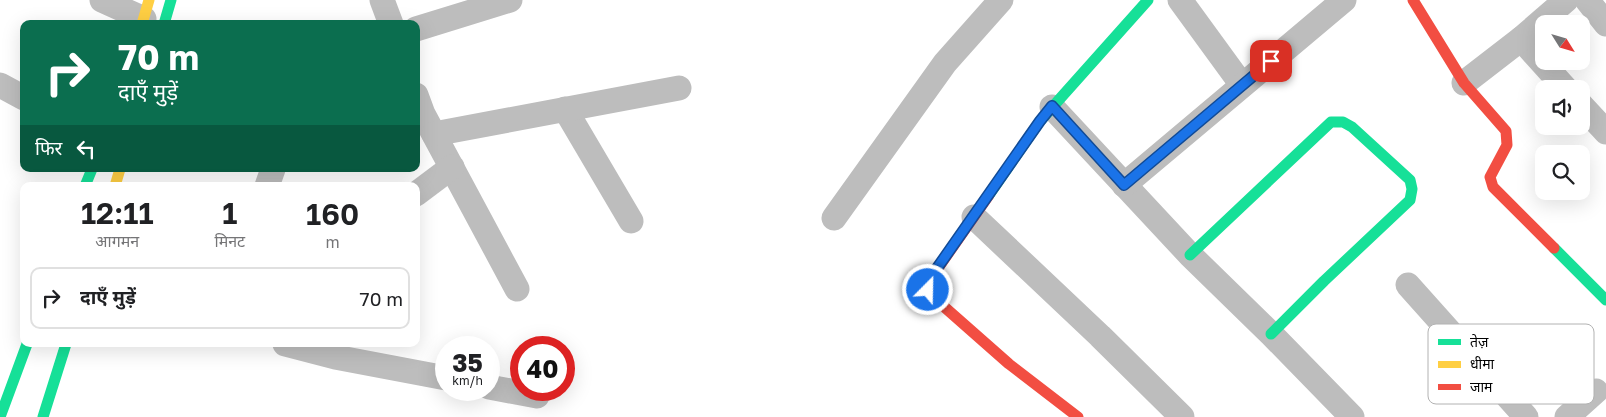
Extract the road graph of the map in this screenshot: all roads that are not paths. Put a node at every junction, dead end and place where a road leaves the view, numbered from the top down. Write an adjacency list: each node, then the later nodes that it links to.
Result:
1 (102, 0): 12 (street)
2 (171, 0): 12 (street)
3 (382, 0): 13 (street)
4 (510, 0): 15 (street)
5 (1001, 0): 33 (street)
6 (1148, 0): 24 (street)
7 (1180, 0): 20 (street)
8 (1344, 0): 20 (street)
9 (1413, 0): 18 (street)
10 (1566, 0): 16 (street)
11 (1587, 0): 14 (street)
12 (150, 17)
13 (390, 20)
14 (1606, 24)
15 (420, 28)
16 (1521, 39): 17 (street); 18 (street)
17 (1558, 80)
18 (1464, 83): 38 (street)
19 (0, 85): 22 (street)
20 (1242, 85): 30 (street)
21 (679, 88): 25 (street)
22 (20, 96)
23 (420, 105): 28 (street)
24 (1052, 106): 30 (street); 32 (street)
25 (565, 109): 28 (street); 34 (street)
26 (1590, 115): 27 (street)
27 (1606, 132)
28 (434, 134): 29 (street)
29 (452, 167): 31 (street); 37 (street)
30 (1124, 185): 35 (street)
31 (420, 191)
32 (974, 217): 50 (street); 51 (street)
33 (834, 218)
34 (631, 220)
35 (1190, 255): 40 (street); 40 (street)
36 (1408, 285): 39 (street)
37 (517, 289)
38 (1606, 300)
39 (1443, 324)
40 (1271, 334): 52 (street)
41 (26, 347): 48 (street)
42 (65, 347): 49 (street)
43 (310, 347): 44 (street)
44 (337, 350): 45 (street)
45 (435, 375)
46 (1514, 404): 53 (street)
47 (1582, 404): 54 (street)
48 (0, 417)
49 (43, 417)
50 (1078, 417)
51 (1182, 417)
52 (1352, 417)
53 (1526, 417)
54 (1567, 417)

